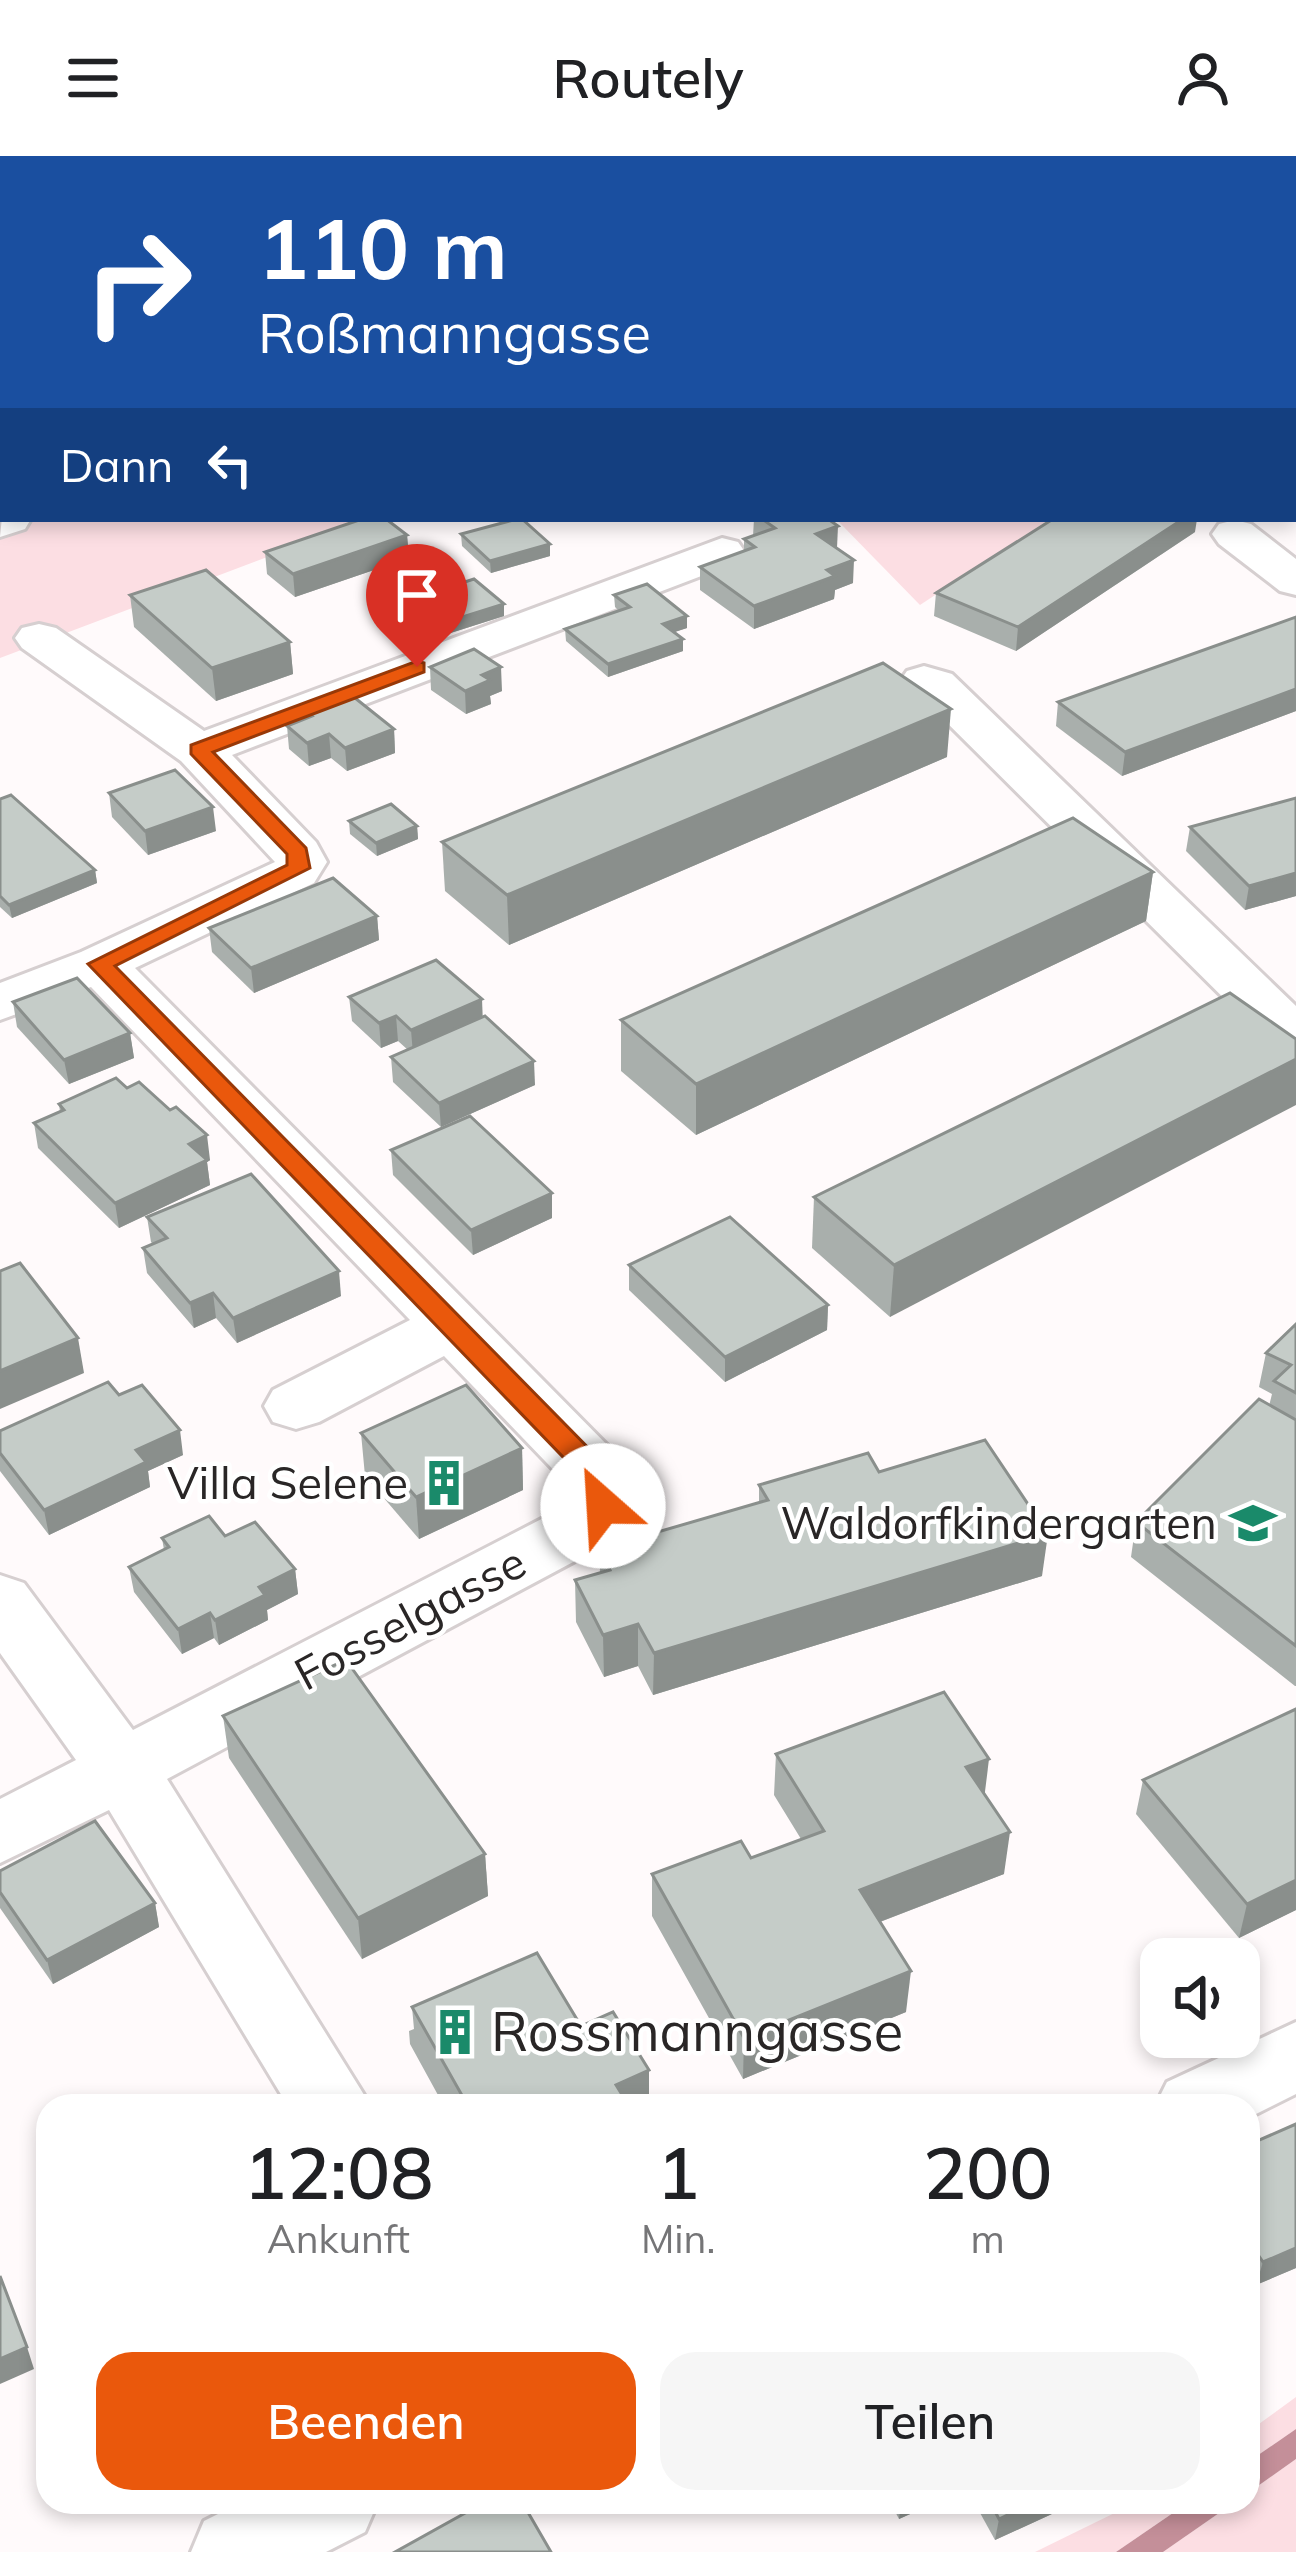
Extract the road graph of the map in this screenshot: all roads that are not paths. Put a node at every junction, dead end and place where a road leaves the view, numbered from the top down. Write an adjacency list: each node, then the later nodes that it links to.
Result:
1 (1235, 534): 3 (street)
2 (722, 551): 6 (street)
3 (1296, 581)
4 (39, 638): 6 (street)
5 (924, 681): 8 (street)
6 (199, 750): 7 (street)
7 (100, 964): 9 (street); 12 (street, Fosselgasse)
8 (1256, 998): 10 (street); 11 (street)
9 (0, 1004)
10 (1201, 1026)
11 (1296, 1038)
12 (451, 1326): 13 (street); 15 (street, Fosselgasse)
13 (296, 1406)
14 (0, 1601): 15 (street)
15 (123, 1770): 16 (street); 18 (street)
16 (0, 1833)
17 (1296, 2056): 19 (street)
18 (324, 2094)
19 (1219, 2094)
20 (310, 2514): 21 (street)
21 (236, 2552)

